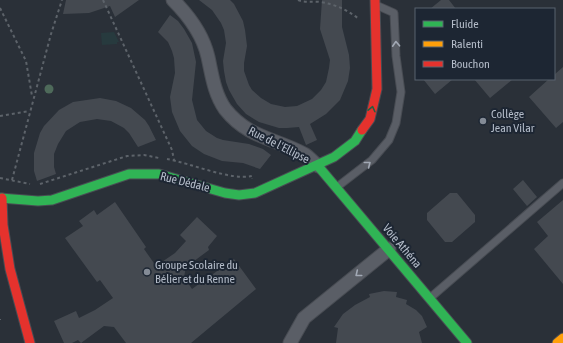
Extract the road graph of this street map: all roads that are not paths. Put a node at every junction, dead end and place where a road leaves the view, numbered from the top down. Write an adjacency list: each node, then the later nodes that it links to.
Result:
1 (173, 0): 3 (street, Rue de l'Ellipse)
2 (375, 2): 3 (street, Rue Dédale, one-way to 2); 5 (lane, one-way to 2)
3 (318, 166): 5 (street, Voie Athéna); 6 (street, Rue Dédale)
4 (563, 183): 8 (lane)
5 (336, 187): 7 (street, Voie Athéna)
6 (1, 198): 10 (street)
7 (389, 249): 8 (street, Voie Athéna); 11 (street, one-way to 11)
8 (430, 298): 12 (street, Voie Athéna)
9 (563, 338): 13 (street)
10 (30, 343)
11 (290, 343)
12 (467, 343)
13 (557, 343)

